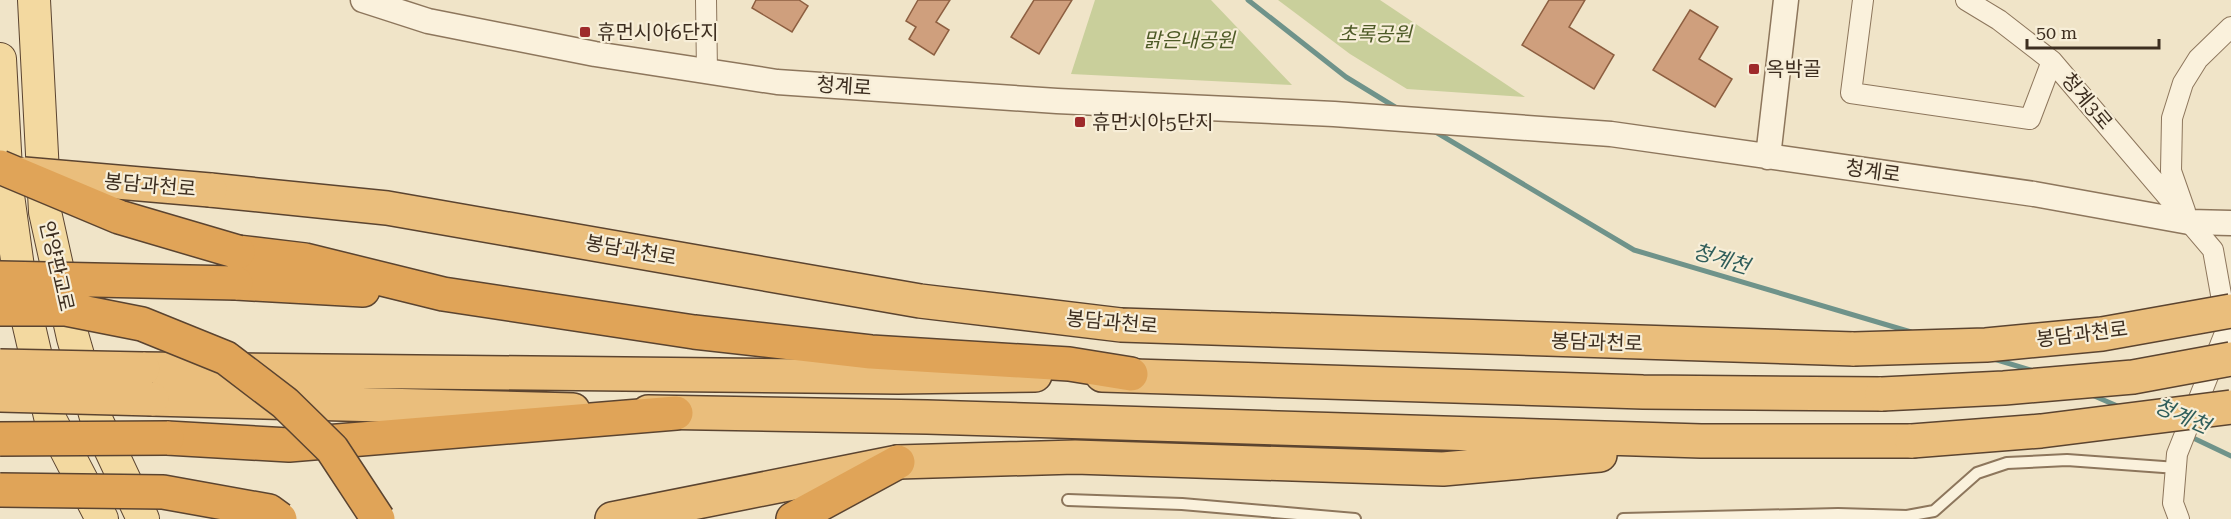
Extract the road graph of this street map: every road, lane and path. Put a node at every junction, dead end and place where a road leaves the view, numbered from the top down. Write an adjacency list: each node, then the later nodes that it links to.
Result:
1 (34, 0): 32 (main road, 안양판교로)
2 (363, 0): 10 (street, 청계로)
3 (706, 0): 10 (street)
4 (1786, 0): 11 (street)
5 (1863, 0): 9 (street)
6 (1966, 0): 9 (street, 청계3로)
7 (2231, 27): 13 (street)
8 (0, 58): 12 (main road, 안양판교로)
9 (2052, 61): 13 (street, 청계3로)
10 (707, 72): 11 (street, 청계로)
11 (1768, 157): 13 (street, 청계로)
12 (2, 179): 15 (highway, bridge); 18 (highway, 봉담과천로, bridge); 31 (main road, 안양판교로)
13 (2189, 222): 14 (street, 청계로); 18 (street, 청계3로)
14 (2231, 224)
15 (237, 267): 16 (highway, bridge); 20 (highway)
16 (0, 279)
17 (0, 309): 34 (highway, bridge)
18 (2230, 333): 20 (highway, bridge); 27 (street, bridge)
19 (0, 366): 21 (highway, bridge)
20 (1131, 374): 21 (highway)
21 (147, 384): 22 (highway, bridge); 24 (highway)
22 (0, 396)
23 (2231, 407): 26 (highway, bridge)
24 (676, 412): 25 (highway, bridge); 26 (highway)
25 (0, 439)
26 (1701, 441): 28 (highway)
27 (2177, 461): 38 (lane); 39 (street)
28 (898, 462): 35 (highway); 36 (highway)
29 (0, 490): 33 (highway, bridge)
30 (1068, 500): 37 (lane)
31 (102, 519)
32 (143, 519)
33 (280, 519)
34 (378, 519)
35 (612, 519)
36 (793, 519)
37 (1355, 519)
38 (1623, 519)
39 (2179, 519)

